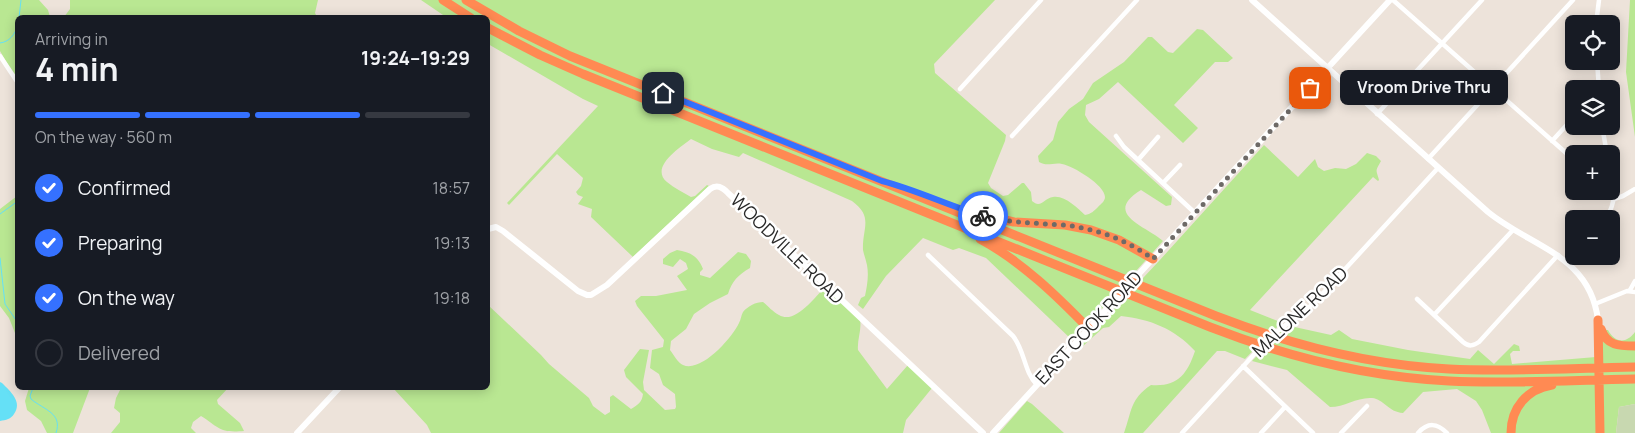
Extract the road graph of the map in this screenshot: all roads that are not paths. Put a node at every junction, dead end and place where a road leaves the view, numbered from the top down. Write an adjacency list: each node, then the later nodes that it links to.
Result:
1 (444, 0): 10 (highway)
2 (466, 0): 30 (highway)
3 (1041, 0): 18 (street)
4 (1137, 0): 21 (street)
5 (1392, 0): 13 (street); 15 (street, EAST COOK ROAD)
6 (1482, 0): 13 (street)
7 (1573, 0): 17 (street)
8 (1599, 0): 11 (street)
9 (1257, 2): 15 (street)
10 (466, 15)
11 (1597, 15)
12 (490, 29): 34 (highway)
13 (1442, 43): 17 (street); 19 (street)
14 (0, 56): 16 (street)
15 (1328, 69): 19 (street); 35 (street, EAST COOK ROAD)
16 (15, 78)
17 (1492, 88): 24 (street); 26 (street)
18 (960, 89)
19 (1377, 114): 26 (street)
20 (1565, 127): 24 (street)
21 (1012, 136)
22 (1116, 136): 27 (street)
23 (1158, 137): 27 (street)
24 (1552, 141): 25 (street)
25 (1565, 152)
26 (1428, 159): 29 (street)
27 (1138, 160): 31 (street)
28 (1180, 165): 31 (street)
29 (1438, 168): 37 (street); 51 (street, MALONE ROAD)
30 (882, 181): 40 (highway); 52 (highway)
31 (1163, 183): 35 (street)
32 (1635, 189): 33 (street)
33 (1620, 197)
34 (928, 213): 49 (highway); 54 (highway)
35 (1195, 213): 40 (street, EAST COOK ROAD)
36 (490, 228): 60 (street, WOODVILLE ROAD)
37 (1513, 230): 39 (street); 47 (street)
38 (928, 255): 55 (street)
39 (1558, 255): 41 (street); 47 (street)
40 (1153, 259): 49 (street, EAST COOK ROAD)
41 (1565, 260)
42 (1570, 265): 46 (street)
43 (1635, 281): 44 (street)
44 (1632, 291): 46 (street)
45 (1417, 299): 47 (street)
46 (1595, 304): 48 (street)
47 (1434, 314)
48 (1598, 320): 50 (highway); 69 (highway)
49 (1089, 328): 55 (street, EAST COOK ROAD)
50 (1635, 346)
51 (1243, 366): 58 (street); 62 (street, MALONE ROAD)
52 (1635, 367)
53 (1635, 379): 54 (highway)
54 (1584, 381): 68 (highway)
55 (1037, 385): 61 (street, EAST COOK ROAD)
56 (334, 390): 59 (street)
57 (1367, 406): 65 (street)
58 (1286, 407): 63 (street); 64 (street)
59 (297, 433)
60 (983, 433)
61 (993, 433)
62 (1182, 433)
63 (1262, 433)
64 (1313, 433)
65 (1341, 433)
66 (1418, 433): 67 (street)
67 (1447, 433)
68 (1512, 433)
69 (1600, 433)

